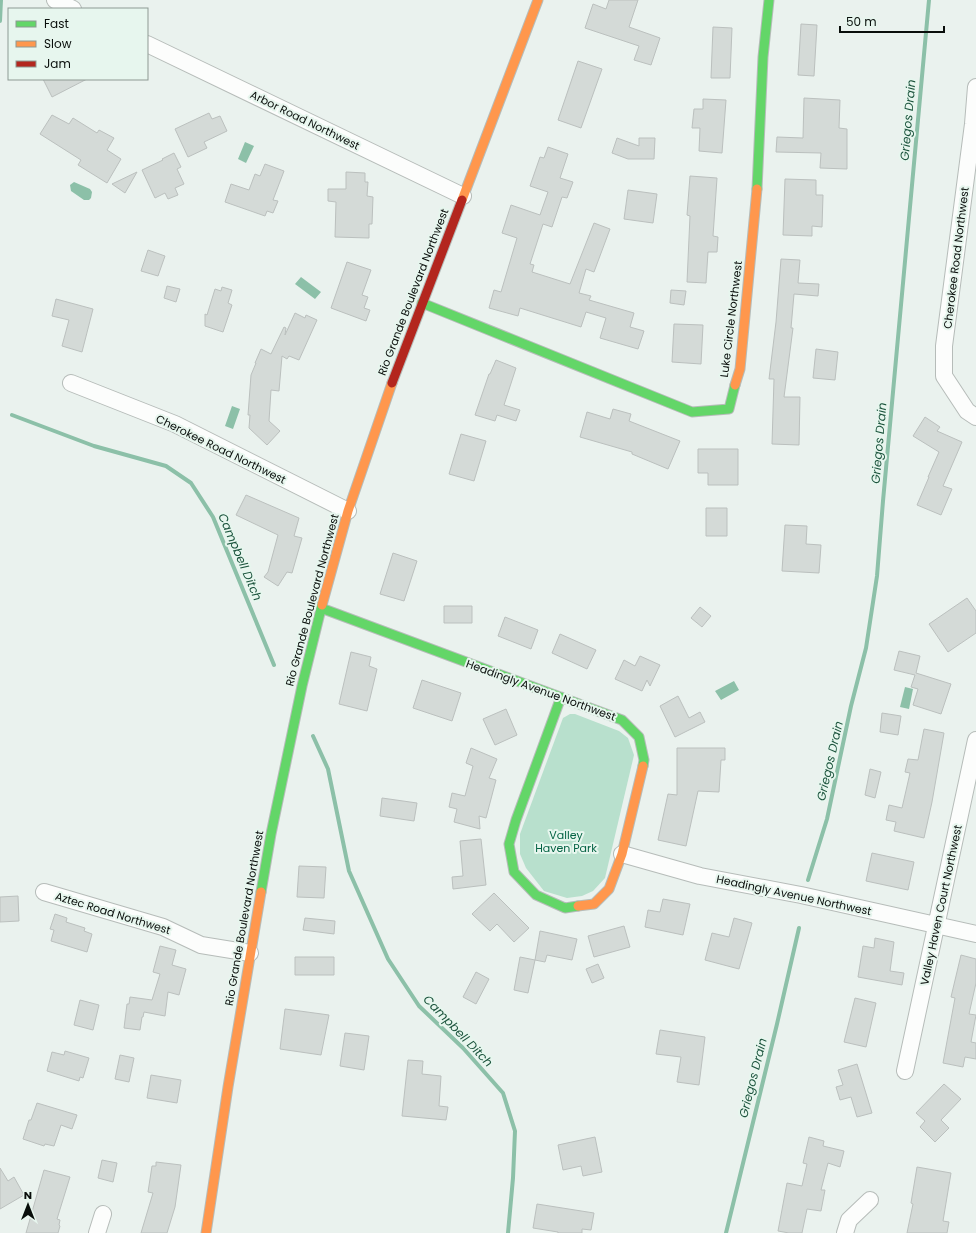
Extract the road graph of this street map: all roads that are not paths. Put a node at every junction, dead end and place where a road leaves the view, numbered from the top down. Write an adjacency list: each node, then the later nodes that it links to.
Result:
1 (55, 0): 4 (street)
2 (538, 0): 8 (street, Rio Grande Boulevard Northwest)
3 (769, 0): 9 (street, Luke Circle Northwest)
4 (71, 8)
5 (148, 44): 8 (street, Arbor Road Northwest)
6 (976, 87): 7 (street, Cherokee Road Northwest)
7 (975, 124): 11 (street, Cherokee Road Northwest)
8 (462, 196): 9 (street, Rio Grande Boulevard Northwest)
9 (422, 303): 12 (street, Rio Grande Boulevard Northwest)
10 (70, 384): 12 (street, Cherokee Road Northwest)
11 (976, 417)
12 (348, 511): 13 (street, Rio Grande Boulevard Northwest)
13 (321, 608): 14 (street, Headingly Avenue Northwest); 20 (street, Rio Grande Boulevard Northwest)
14 (561, 697): 16 (street, Headingly Avenue Northwest); 16 (street)
15 (976, 740): 18 (street, Valley Haven Court Northwest)
16 (622, 854): 18 (street, Headingly Avenue Northwest)
17 (44, 892): 20 (street, Aztec Road Northwest)
18 (937, 925): 19 (street, Headingly Avenue Northwest); 21 (street, Valley Haven Court Northwest)
19 (976, 934)
20 (250, 953): 25 (street, Rio Grande Boulevard Northwest)
21 (905, 1070)
22 (870, 1200): 26 (street)
23 (103, 1214): 24 (street)
24 (97, 1233)
25 (206, 1233)
26 (845, 1233)

